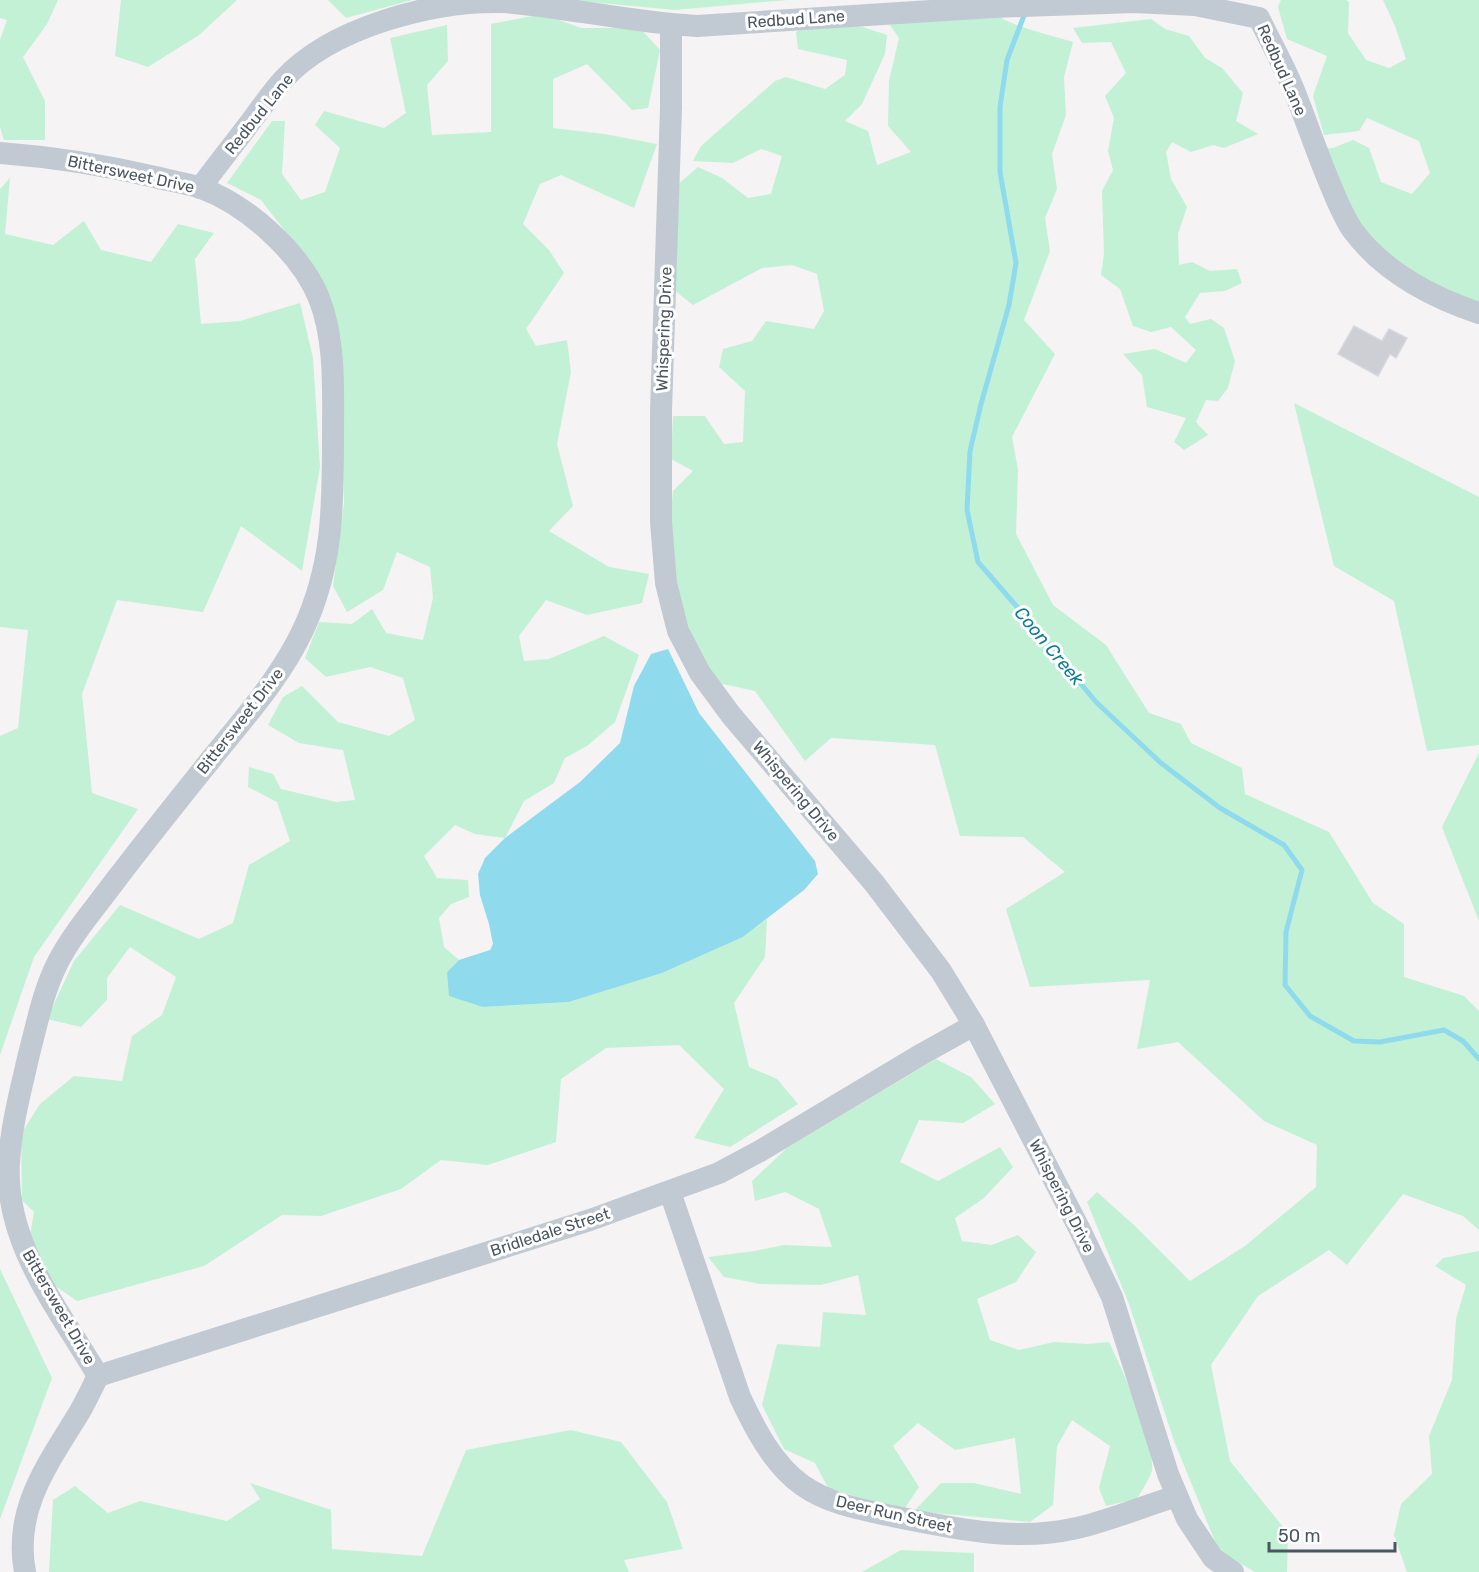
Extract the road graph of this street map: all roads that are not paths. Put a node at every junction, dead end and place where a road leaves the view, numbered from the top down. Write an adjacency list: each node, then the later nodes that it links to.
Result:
1 (483, 1): 3 (street, Redbud Lane); 5 (street, Redbud Lane)
2 (1264, 9): 3 (street, Redbud Lane); 6 (street, Redbud Lane)
3 (671, 25): 7 (street, Whispering Drive)
4 (0, 153): 5 (street, Bittersweet Drive)
5 (200, 188): 9 (street, Bittersweet Drive)
6 (1479, 313)
7 (974, 1026): 8 (street, Bridledale Street); 10 (street, Whispering Drive)
8 (670, 1192): 9 (street, Bridledale Street); 10 (street, Deer Run Street)
9 (98, 1376): 11 (street)
10 (1177, 1496): 12 (street)
11 (25, 1572)
12 (1233, 1572)

